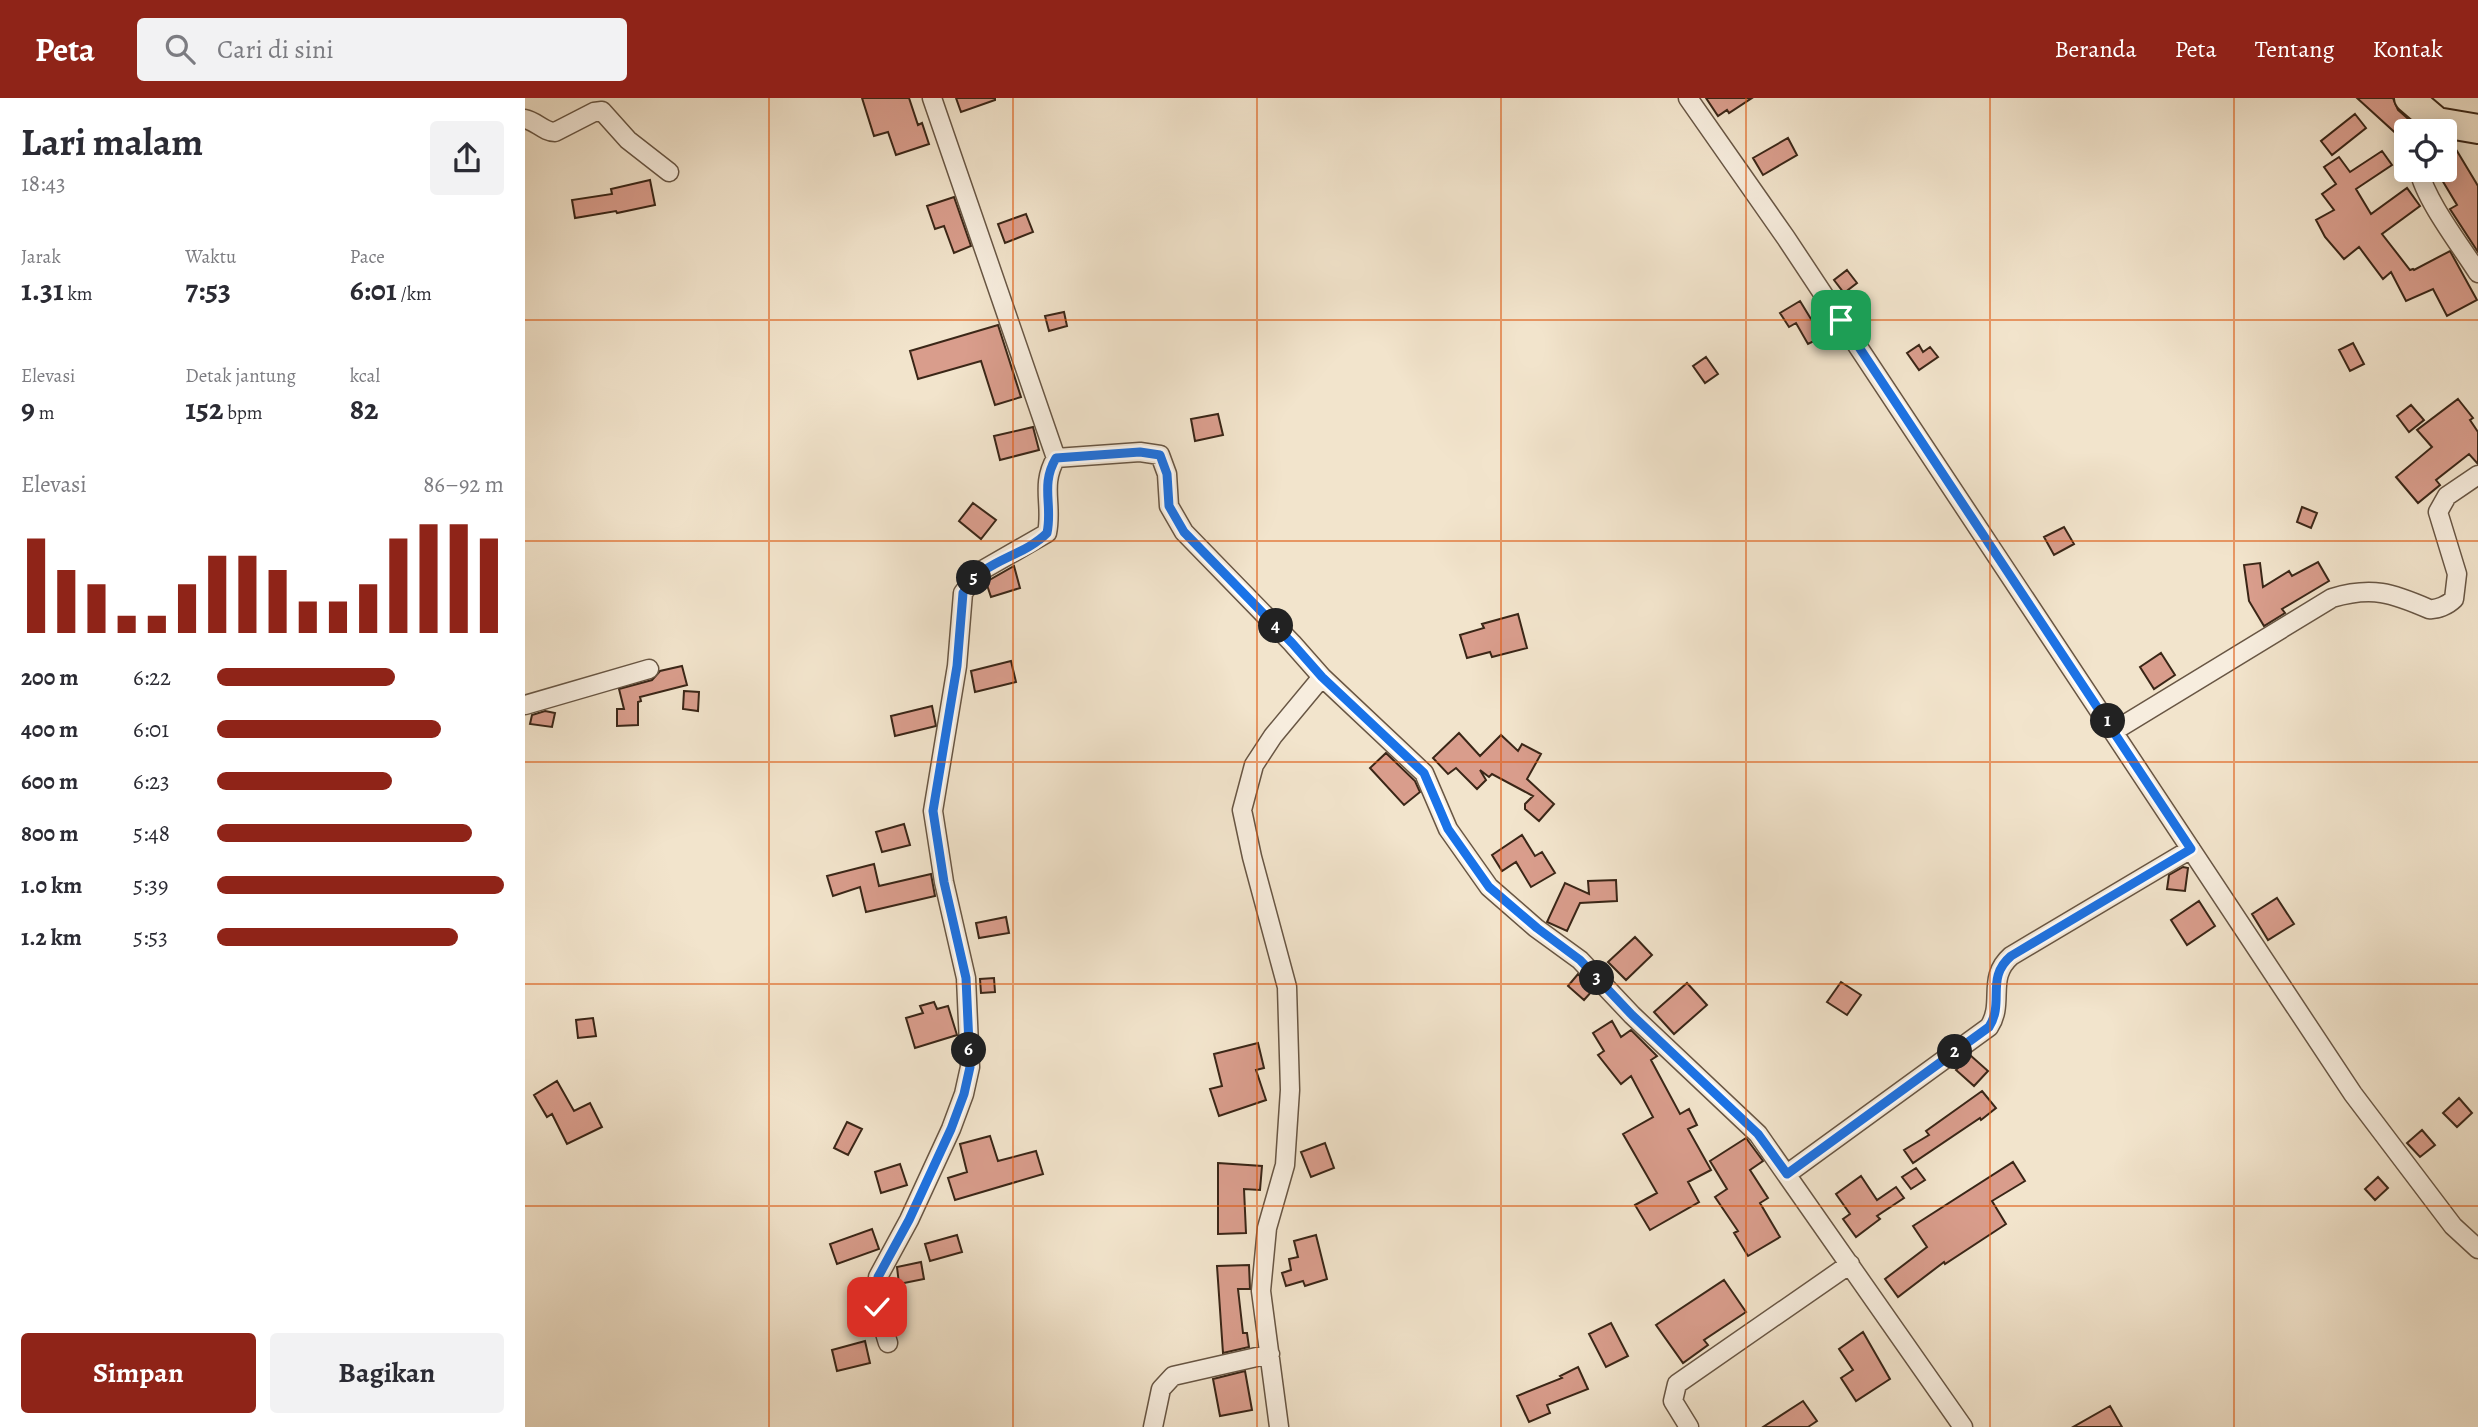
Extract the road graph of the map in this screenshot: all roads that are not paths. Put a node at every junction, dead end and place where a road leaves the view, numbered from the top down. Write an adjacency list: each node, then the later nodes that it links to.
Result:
1 (932, 98): 11 (street)
2 (1688, 98): 16 (street)
3 (2409, 98): 4 (highway)
4 (2428, 119)
5 (525, 120): 8 (street)
6 (2457, 128): 7 (highway)
7 (2478, 129)
8 (669, 173)
9 (2422, 182): 10 (street)
10 (2478, 274)
11 (1056, 458): 14 (street); 21 (street)
12 (2478, 475): 16 (street)
13 (649, 669): 15 (street)
14 (1322, 677): 18 (street); 22 (street)
15 (525, 705)
16 (2114, 730): 17 (street)
17 (2191, 849): 18 (street); 19 (street)
18 (1787, 1174): 20 (street)
19 (2478, 1249)
20 (1850, 1264): 25 (street); 26 (street)
21 (888, 1343)
22 (1270, 1354): 23 (street); 24 (street)
23 (1153, 1427)
24 (1279, 1427)
25 (1689, 1427)
26 (1963, 1427)

